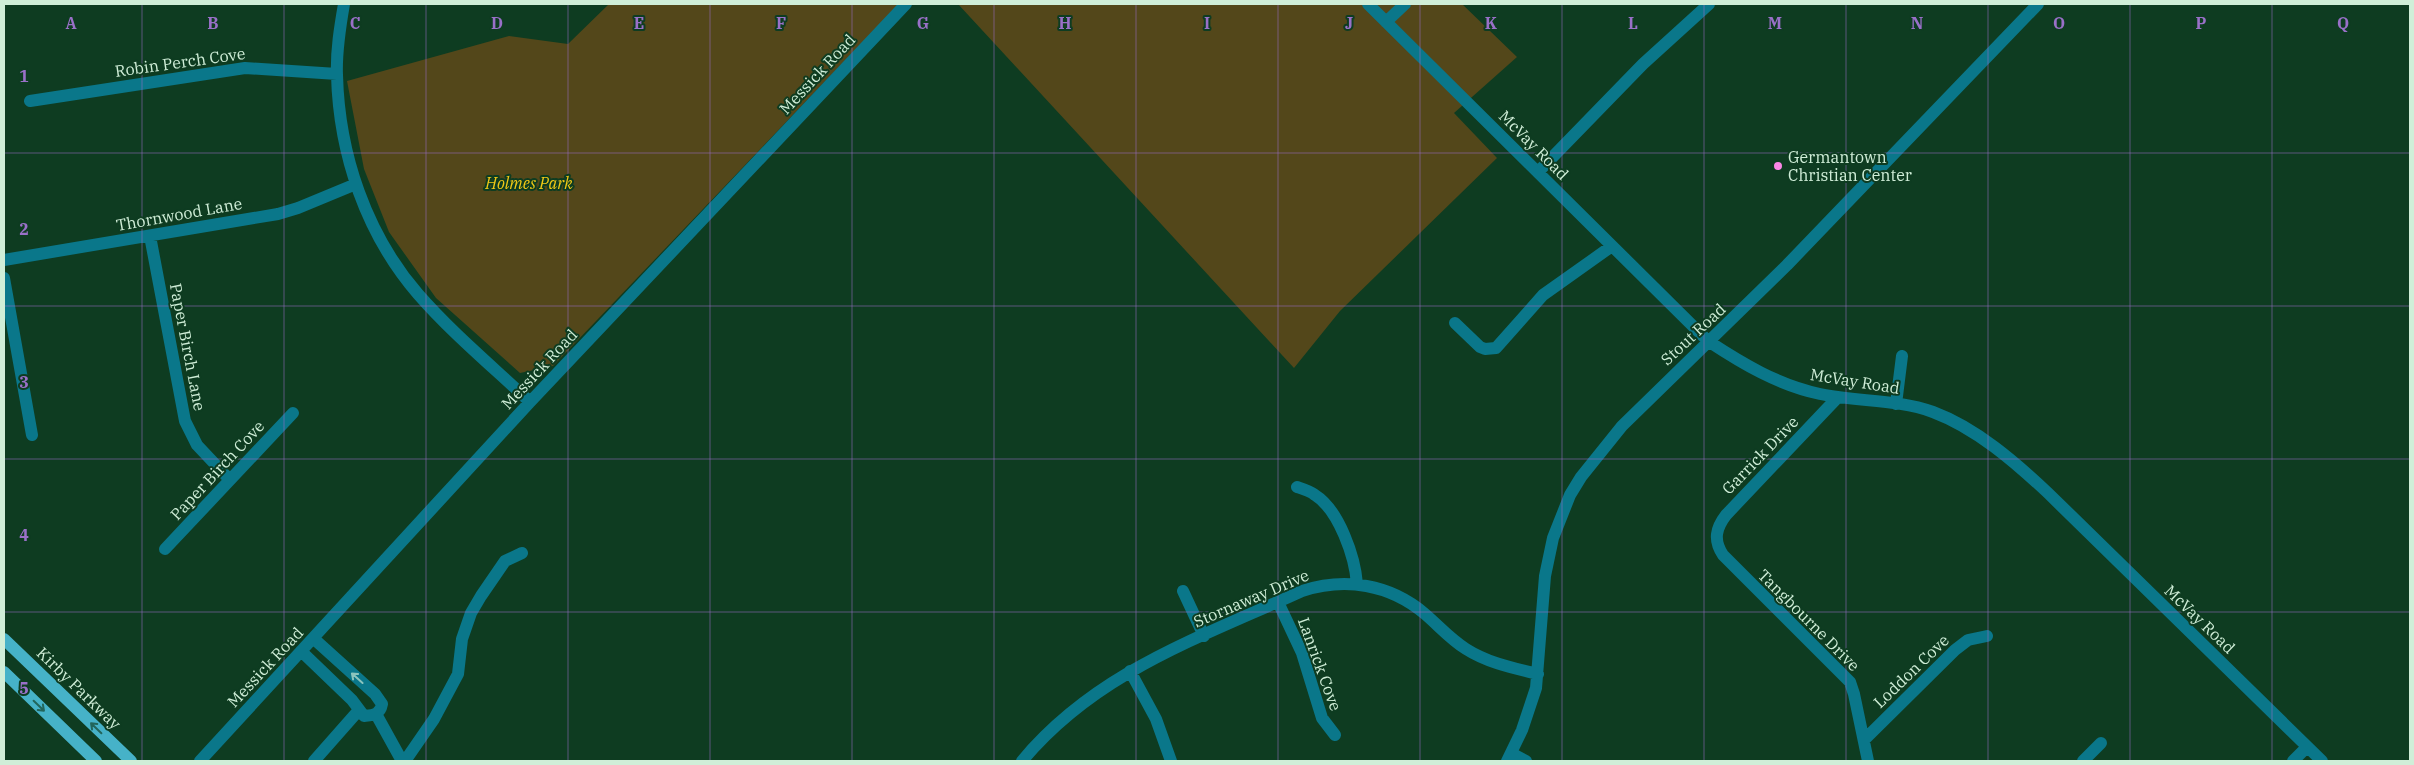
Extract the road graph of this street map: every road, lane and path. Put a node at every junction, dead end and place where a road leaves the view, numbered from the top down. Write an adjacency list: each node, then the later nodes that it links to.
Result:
1 (344, 4): 8 (street)
2 (906, 4): 20 (street, Messick Road)
3 (1368, 4): 7 (street, McVay Road)
4 (1405, 4): 7 (street)
5 (1709, 4): 10 (street)
6 (2038, 4): 17 (street, Stout Road)
7 (1386, 22): 10 (street, McVay Road)
8 (337, 74): 9 (street, Robin Perch Cove); 11 (street)
9 (30, 101)
10 (1538, 172): 13 (street, McVay Road)
11 (356, 184): 12 (street, Thornwood Lane); 20 (street)
12 (150, 236): 14 (street, Thornwood Lane); 24 (street, Paper Birch Lane)
13 (1612, 246): 16 (street); 17 (street, McVay Road)
14 (4, 260)
15 (4, 278): 23 (street)
16 (1455, 323)
17 (1708, 341): 19 (street, McVay Road); 39 (street, Stout Road)
18 (1902, 356): 21 (street)
19 (1838, 397): 21 (street, McVay Road); 26 (street, Garrick Drive)
20 (530, 402): 34 (street, Messick Road)
21 (1896, 404): 45 (street, McVay Road)
22 (293, 413): 24 (street, Paper Birch Cove)
23 (32, 435)
24 (230, 480): 27 (street, Paper Birch Cove)
25 (1298, 487): 29 (street)
26 (1716, 540): 43 (street, Tangbourne Drive)
27 (165, 549)
28 (522, 553): 51 (street)
29 (1357, 584): 31 (street, Stornaway Drive); 39 (street, Stornaway Drive)
30 (1183, 591): 32 (street)
31 (1278, 602): 32 (street, Stornaway Drive); 42 (street, Lanrick Cove)
32 (1204, 636): 37 (street, Stornaway Drive)
33 (1986, 636): 43 (street, Loddon Cove)
34 (313, 638): 36 (street, Messick Road); 41 (street, one-way to 34)
35 (4, 639): 48 (main road, Kirby Parkway, one-way to 35)
36 (301, 651): 40 (street); 49 (street, Messick Road)
37 (1130, 671): 52 (street, Stornaway Drive); 53 (street)
38 (4, 672): 47 (main road, one-way to 47)
39 (1538, 674): 46 (street, Stout Road)
40 (359, 710): 41 (street); 50 (street)
41 (376, 714): 51 (street)
42 (1336, 735)
43 (1864, 740): 55 (street, Tangbourne Drive)
44 (2101, 743): 56 (street)
45 (2307, 747): 57 (street); 58 (street, McVay Road)
46 (1509, 757): 54 (street)
47 (96, 761)
48 (132, 761)
49 (200, 761)
50 (314, 761)
51 (403, 761)
52 (1022, 761)
53 (1171, 761)
54 (1526, 761)
55 (1868, 761)
56 (2083, 761)
57 (2294, 761)
58 (2322, 761)

